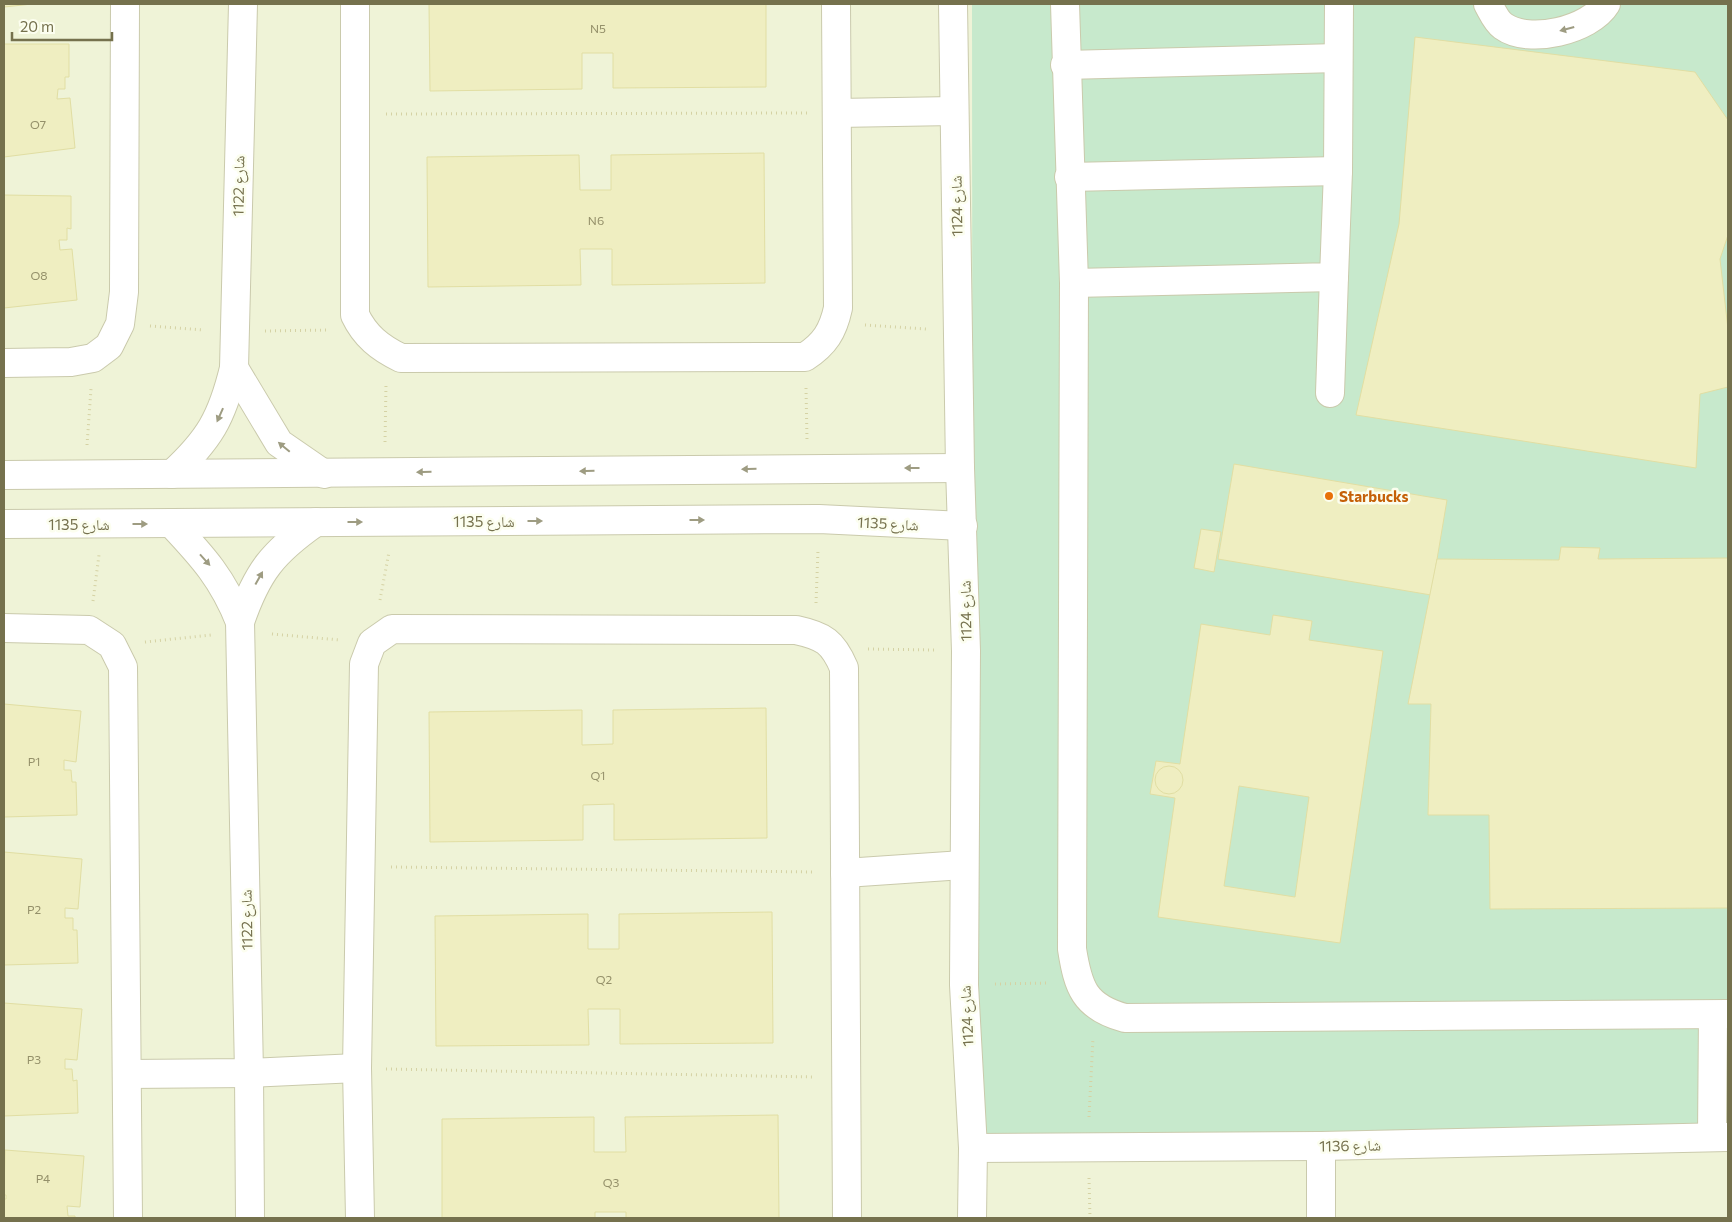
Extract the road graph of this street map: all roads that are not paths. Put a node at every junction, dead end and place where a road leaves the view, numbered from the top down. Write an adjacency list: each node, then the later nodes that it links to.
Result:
1 (125, 4): 18 (street)
2 (243, 4): 19 (street, شارع 1122)
3 (355, 4): 13 (street)
4 (836, 4): 13 (street)
5 (953, 4): 12 (street, شارع 1124)
6 (1065, 4): 11 (street)
7 (1339, 4): 10 (street)
8 (1488, 4): 9 (street, one-way to 8)
9 (1606, 4)
10 (1338, 58): 11 (street); 14 (street)
11 (1065, 65): 15 (street)
12 (954, 111): 13 (street); 21 (street, شارع 1124)
13 (837, 113)
14 (1338, 171): 15 (street); 16 (street)
15 (1069, 177): 17 (street)
16 (1334, 277): 17 (street); 20 (street)
17 (1074, 282): 33 (street)
18 (4, 363)
19 (234, 368): 22 (street, شارع 1122, one-way to 22); 23 (street, one-way to 19)
20 (1330, 393)
21 (960, 468): 23 (street, one-way to 23); 28 (street, شارع 1124)
22 (172, 474): 23 (street); 24 (street)
23 (324, 474)
24 (4, 475)
25 (316, 522): 27 (street, شارع 1135); 28 (street, شارع 1135, one-way to 28); 29 (street, شارع 1122, one-way to 25)
26 (4, 524): 27 (street, شارع 1135, one-way to 27)
27 (172, 524): 29 (street, شارع 1122, one-way to 29)
28 (963, 526): 31 (street, شارع 1124)
29 (240, 622): 35 (street, شارع 1122)
30 (4, 628): 36 (street)
31 (963, 865): 32 (street); 39 (street, شارع 1124)
32 (845, 873): 34 (street); 43 (street)
33 (1720, 1014): 37 (street)
34 (357, 1068): 35 (street); 42 (street)
35 (249, 1073): 36 (street); 41 (street, شارع 1122)
36 (127, 1074): 40 (street)
37 (1720, 1137): 38 (street, شارع 1136)
38 (1321, 1146): 39 (street, شارع 1136); 45 (street)
39 (972, 1148): 44 (street, شارع 1124)
40 (128, 1218)
41 (250, 1218)
42 (360, 1218)
43 (846, 1218)
44 (972, 1218)
45 (1321, 1218)

